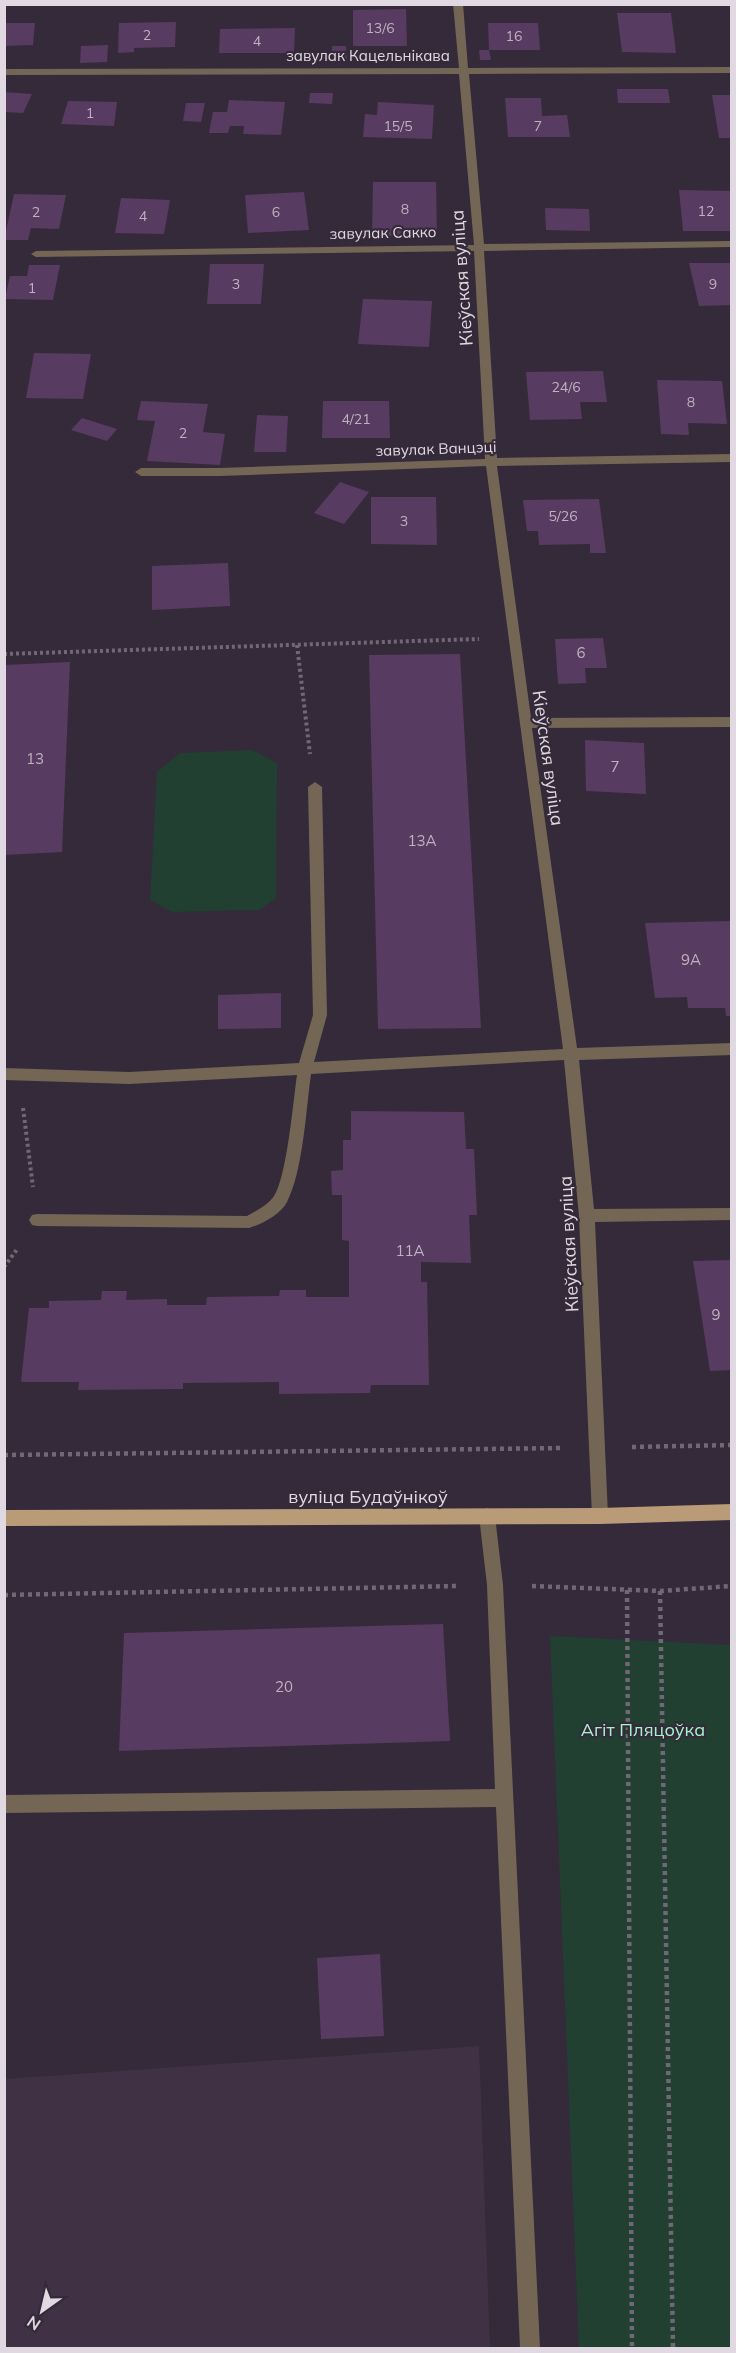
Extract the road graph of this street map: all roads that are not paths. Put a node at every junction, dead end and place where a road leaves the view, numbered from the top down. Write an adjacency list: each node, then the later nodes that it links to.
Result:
1 (458, 4): 3 (street, Кіеўская вуліца)
2 (732, 69): 3 (street, завулак Кацельнікава)
3 (464, 70): 4 (street, завулак Кацельнікава); 6 (street, Кіеўская вуліца)
4 (4, 72)
5 (732, 244): 6 (street, завулак Сакко)
6 (479, 247): 7 (street, завулак Сакко); 9 (street, Кіеўская вуліца)
7 (36, 254)
8 (732, 458): 9 (street, завулак Ванцэці)
9 (491, 462): 10 (street, завулак Ванцэці); 12 (street, Кіеўская вуліца)
10 (141, 472)
11 (732, 722): 12 (street)
12 (525, 723): 15 (street, Кіеўская вуліца)
13 (315, 787): 16 (street)
14 (732, 1049): 15 (street)
15 (571, 1054): 16 (street); 19 (street, Кіеўская вуліца)
16 (305, 1068): 17 (street); 20 (street)
17 (11, 1074)
18 (732, 1214): 19 (street)
19 (587, 1216): 23 (street, Кіеўская вуліца)
20 (38, 1220)
21 (732, 1512): 23 (main road, вуліца Будаўнікоў)
22 (488, 1516): 23 (main road, вуліца Будаўнікоў); 24 (main road, вуліца Будаўнікоў); 25 (street)
23 (600, 1516)
24 (4, 1518)
25 (505, 1798): 26 (street); 27 (street)
26 (4, 1804)
27 (530, 2349)

